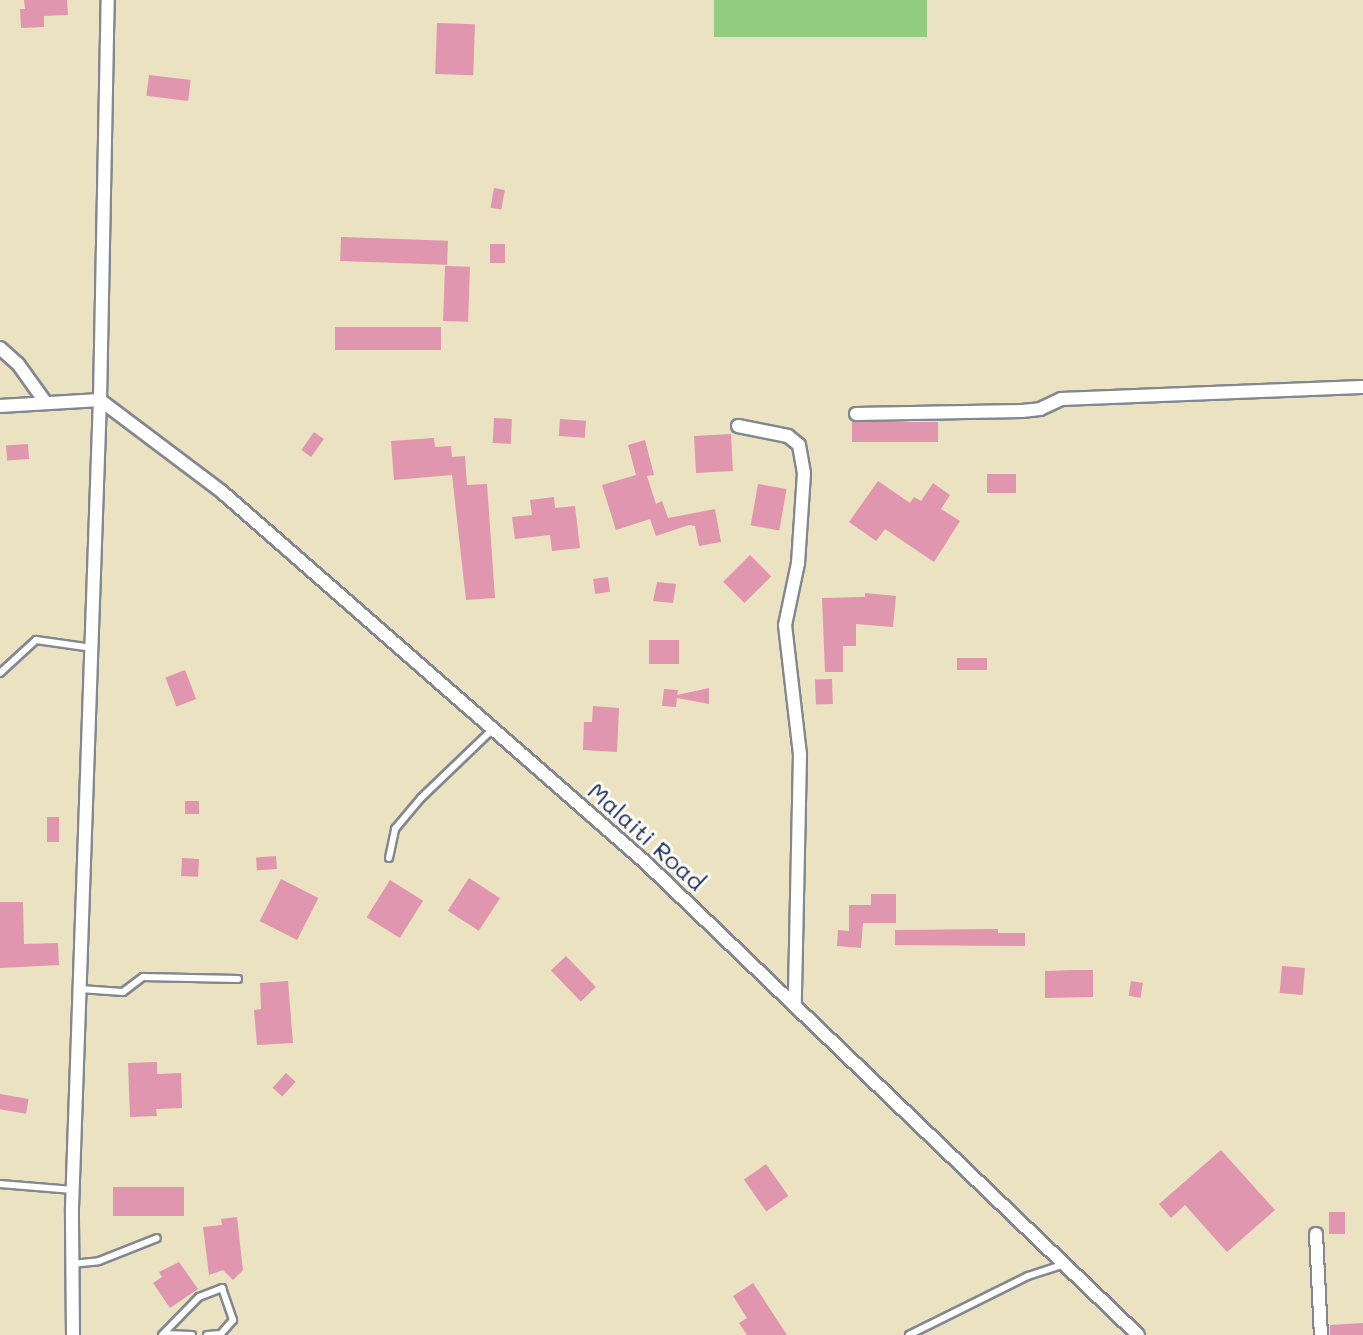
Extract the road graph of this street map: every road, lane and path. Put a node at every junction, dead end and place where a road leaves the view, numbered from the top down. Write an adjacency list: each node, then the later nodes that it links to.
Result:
1 (108, 0): 4 (street)
2 (0, 348): 5 (street)
3 (1363, 387): 7 (street)
4 (100, 400): 5 (street); 9 (street); 11 (street, Malaiti Road)
5 (46, 403): 6 (street)
6 (0, 406)
7 (856, 414)
8 (738, 426): 15 (street)
9 (92, 648): 10 (lane); 14 (street)
10 (0, 673)
11 (493, 729): 12 (lane); 15 (street, Malaiti Road)
12 (389, 858)
13 (238, 979): 14 (lane)
14 (80, 989): 17 (street)
15 (795, 1002): 20 (street, Malaiti Road)
16 (0, 1184): 17 (lane)
17 (73, 1190): 21 (street)
18 (1316, 1234): 28 (street)
19 (157, 1238): 21 (lane)
20 (1066, 1263): 26 (lane); 27 (street, Malaiti Road)
21 (72, 1264): 23 (street)
22 (163, 1334): 24 (lane); 25 (lane)
23 (73, 1335)
24 (192, 1335)
25 (207, 1335)
26 (909, 1335)
27 (1138, 1335)
28 (1321, 1335)

